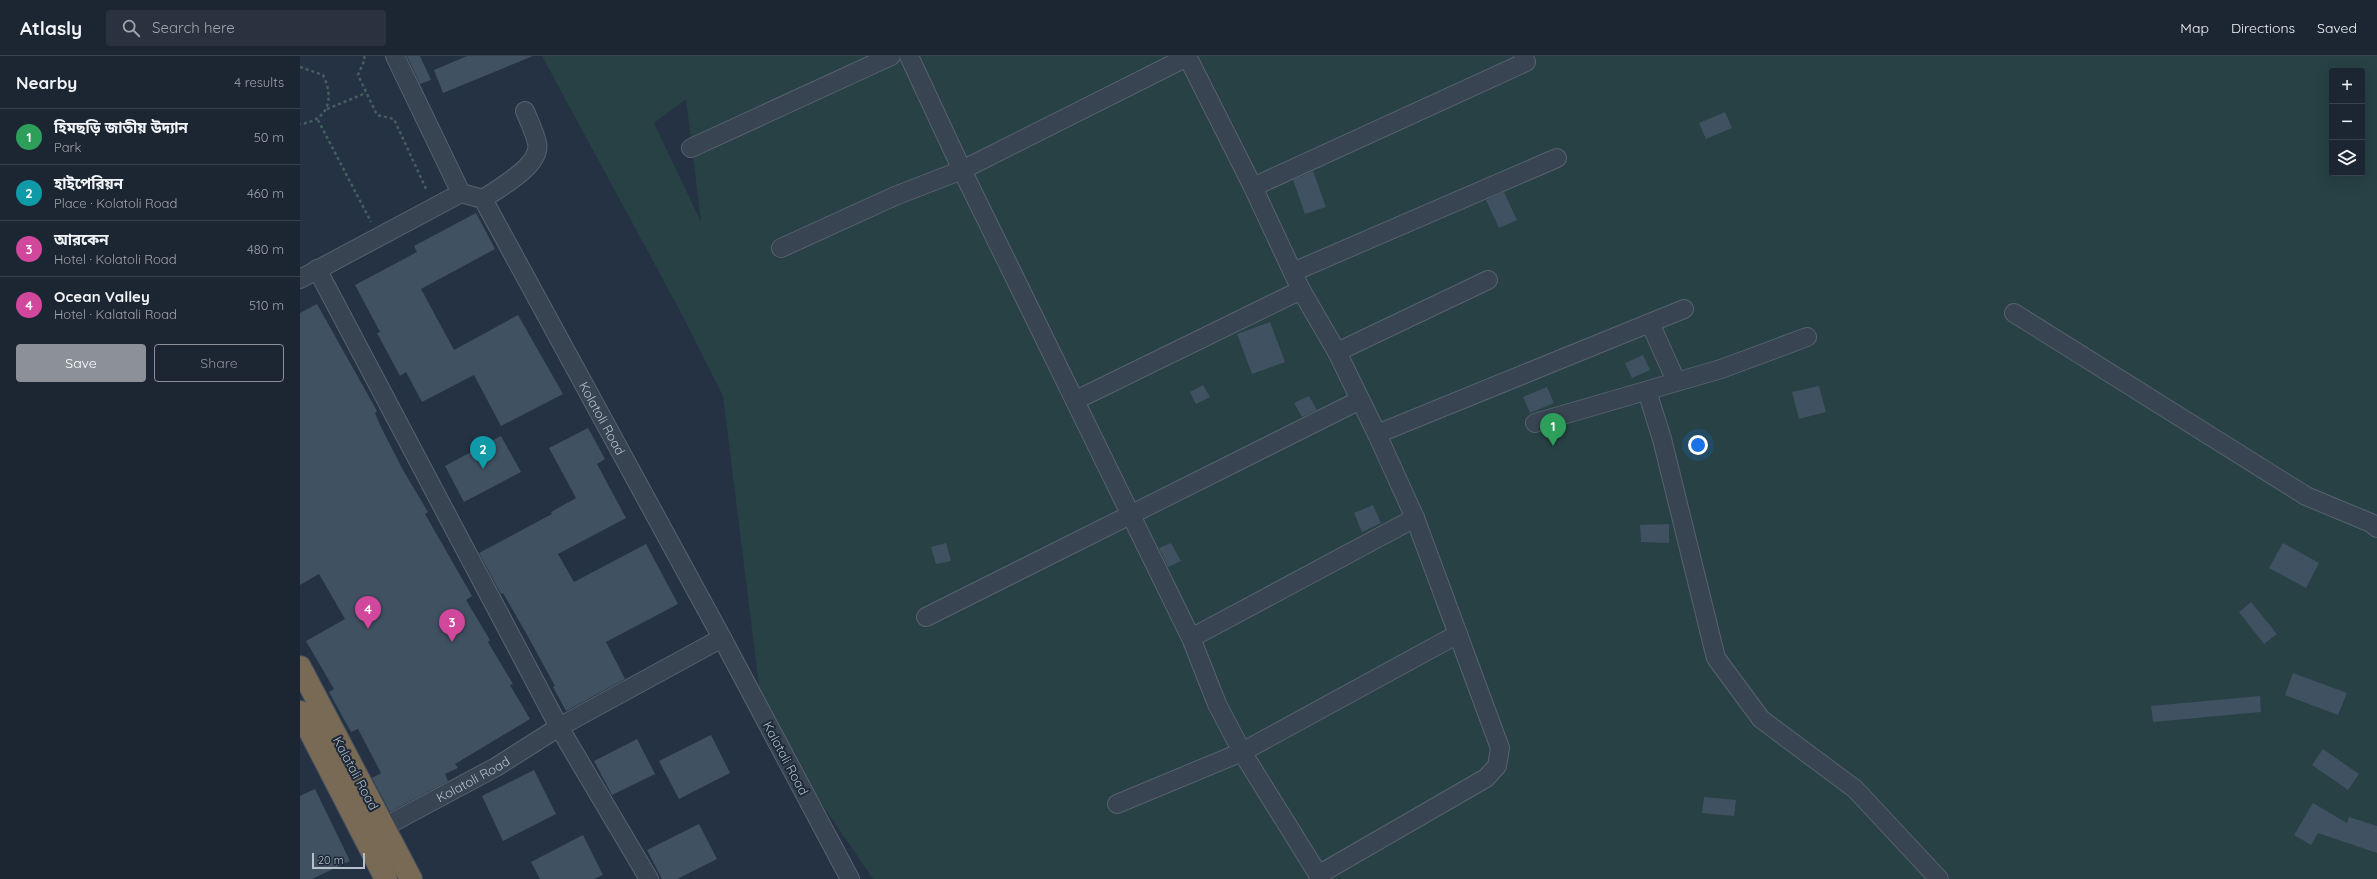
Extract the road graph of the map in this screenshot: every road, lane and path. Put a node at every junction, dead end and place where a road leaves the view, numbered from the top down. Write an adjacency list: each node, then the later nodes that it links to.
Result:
1 (364, 56): 8 (path)
2 (394, 56): 17 (street)
3 (891, 56): 13 (street)
4 (909, 56): 15 (street)
5 (1523, 56): 16 (street)
6 (1187, 57): 15 (street); 16 (street)
7 (300, 67): 9 (path)
8 (366, 93): 9 (path); 18 (path)
9 (327, 109): 11 (path)
10 (525, 111): 19 (street)
11 (318, 120): 12 (path); 20 (path)
12 (300, 124)
13 (691, 148)
14 (1557, 158): 23 (street)
15 (962, 170): 21 (street); 34 (street)
16 (1254, 187): 23 (street)
17 (461, 193): 19 (street); 22 (street)
18 (429, 196)
19 (483, 199): 43 (street, Kolatoli Road)
20 (373, 225)
21 (781, 248)
22 (317, 269): 24 (street); 47 (street)
23 (1293, 272): 26 (street)
24 (300, 279)
25 (1488, 280): 31 (street)
26 (1301, 290): 31 (street); 34 (street)
27 (1684, 309): 29 (street)
28 (2014, 313): 40 (street)
29 (1650, 323): 32 (street); 37 (street)
30 (1807, 337): 32 (street)
31 (1337, 352): 35 (street)
32 (1676, 381): 33 (street)
33 (1647, 391): 36 (street); 58 (street)
34 (1076, 400): 38 (street)
35 (1360, 400): 37 (street); 38 (street)
36 (1535, 423)
37 (1376, 434): 39 (street)
38 (1132, 514): 41 (street); 44 (street)
39 (1414, 518): 42 (street); 44 (street)
40 (2377, 528)
41 (926, 617)
42 (1458, 634): 50 (street); 53 (street)
43 (722, 638): 47 (street, Kolatoli Road); 57 (street, Kalatali Road)
44 (1191, 638): 50 (street)
45 (300, 667): 48 (highway, Kalatali Road)
46 (300, 712): 49 (highway, Kalatali Road)
47 (559, 727): 52 (street, Kolatoli Road); 56 (street)
48 (334, 732): 49 (highway); 52 (highway, Kalatali Road)
49 (315, 742): 54 (highway, Kalatali Road)
50 (1242, 752): 51 (street); 53 (street)
51 (1118, 804)
52 (384, 827): 55 (highway, Kalatali Road)
53 (1320, 877)
54 (386, 879)
55 (412, 879)
56 (650, 879)
57 (850, 879)
58 (1939, 879)

